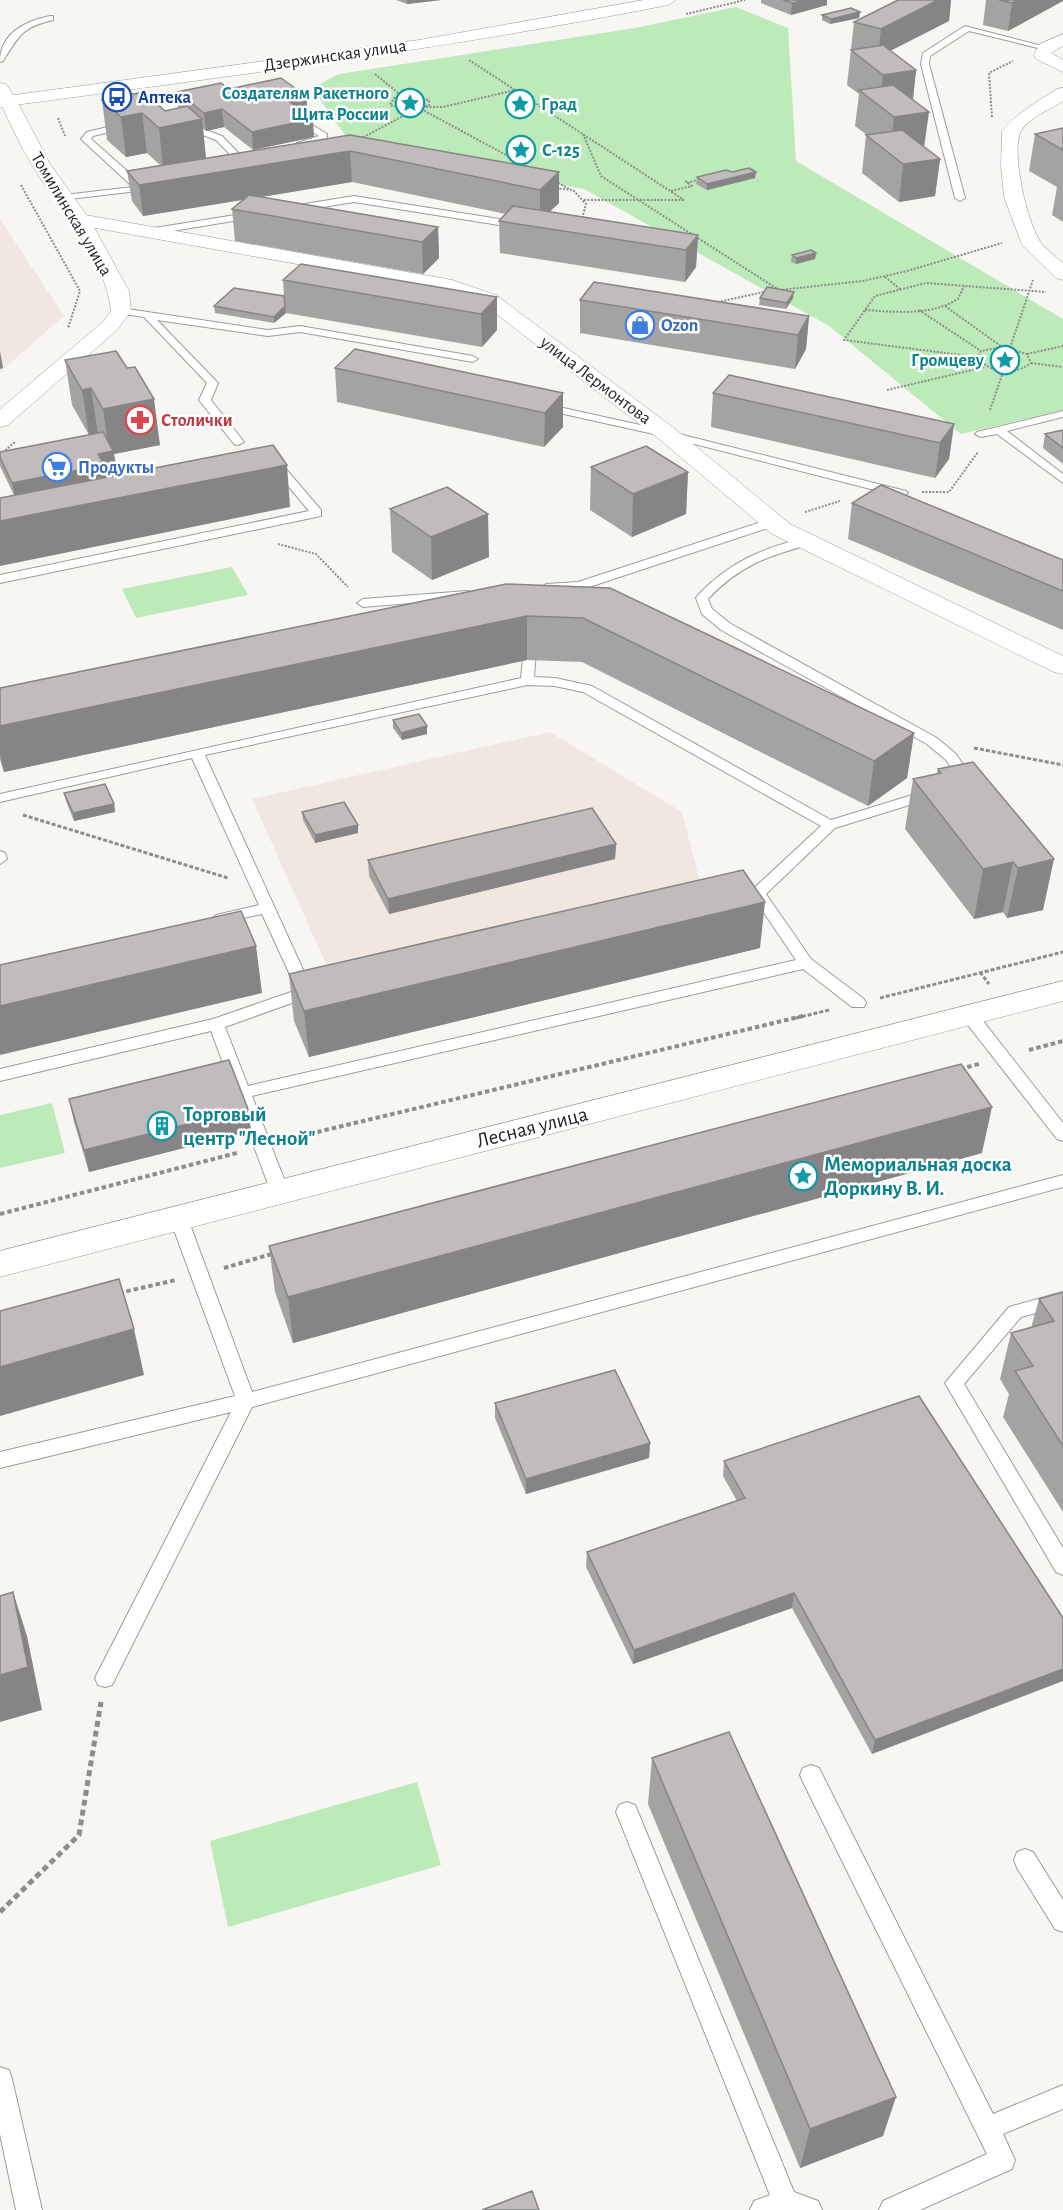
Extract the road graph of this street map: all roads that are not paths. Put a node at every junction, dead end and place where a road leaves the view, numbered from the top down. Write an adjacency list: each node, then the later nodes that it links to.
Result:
1 (668, 0): 8 (street, Дзержинская улица)
2 (50, 18): 5 (lane)
3 (1063, 39): 4 (street)
4 (1046, 48): 6 (street); 17 (lane)
5 (0, 59)
6 (1063, 67)
7 (1063, 93): 23 (street)
8 (3, 97): 16 (street, Томилинская улица)
9 (171, 121): 13 (lane)
10 (142, 122): 15 (lane)
11 (304, 123): 12 (lane)
12 (286, 149)
13 (252, 157)
14 (161, 185): 15 (lane)
15 (139, 187): 16 (lane)
16 (64, 198): 20 (street, Томилинская улица)
17 (960, 198)
18 (285, 210): 21 (lane)
19 (263, 214): 22 (lane)
20 (80, 220): 22 (street, улица Лермонтова); 24 (street, Томилинская улица)
21 (499, 222)
22 (148, 232): 31 (street, улица Лермонтова)
23 (1063, 274)
24 (121, 310): 25 (lane); 28 (street)
25 (147, 315): 26 (lane); 33 (lane)
26 (474, 360)
27 (531, 404): 31 (lane)
28 (4, 413)
29 (1063, 414): 30 (lane)
30 (999, 429): 32 (lane); 35 (lane)
31 (667, 434): 36 (lane); 37 (street, улица Лермонтова)
32 (981, 434)
33 (238, 442)
34 (259, 476): 39 (lane)
35 (1063, 480)
36 (902, 493)
37 (773, 522): 38 (street, улица Лермонтова); 40 (lane)
38 (807, 541): 46 (street, улица Лермонтова); 49 (lane)
39 (0, 579)
40 (579, 586): 41 (lane); 44 (lane)
41 (533, 589)
42 (476, 594): 43 (lane)
43 (363, 603)
44 (543, 604)
45 (532, 629): 47 (lane)
46 (1063, 666)
47 (527, 681): 48 (lane); 52 (lane)
48 (197, 753): 51 (lane); 55 (lane)
49 (940, 791): 50 (lane); 52 (lane)
50 (958, 792)
51 (0, 798)
52 (830, 825): 53 (lane)
53 (758, 893): 54 (lane); 57 (lane)
54 (723, 900)
55 (267, 908): 56 (lane); 59 (lane)
56 (209, 921)
57 (806, 963): 61 (lane); 65 (lane)
58 (328, 986): 59 (lane)
59 (305, 991): 63 (lane)
60 (1063, 991): 62 (street, Лесная улица)
61 (858, 1003)
62 (970, 1016): 66 (lane); 68 (street, Лесная улица)
63 (216, 1024): 64 (lane); 65 (lane)
64 (0, 1075)
65 (242, 1093): 68 (lane)
66 (1063, 1135)
67 (1063, 1181): 72 (lane)
68 (280, 1192): 69 (street, Лесная улица)
69 (179, 1219): 70 (street, Лесная улица); 72 (lane)
70 (0, 1264)
71 (1063, 1299): 74 (lane)
72 (246, 1401): 73 (lane); 75 (lane)
73 (0, 1460)
74 (1063, 1566)
75 (105, 1678)
76 (811, 1775): 82 (lane)
77 (627, 1812): 84 (lane)
78 (1025, 1860): 79 (lane)
79 (1063, 1921)
80 (0, 2079): 83 (lane)
81 (1063, 2097): 82 (lane)
82 (987, 2128): 87 (lane)
83 (8, 2150): 85 (lane)
84 (774, 2206): 86 (lane)
85 (29, 2210)
86 (809, 2210)
87 (892, 2210)

